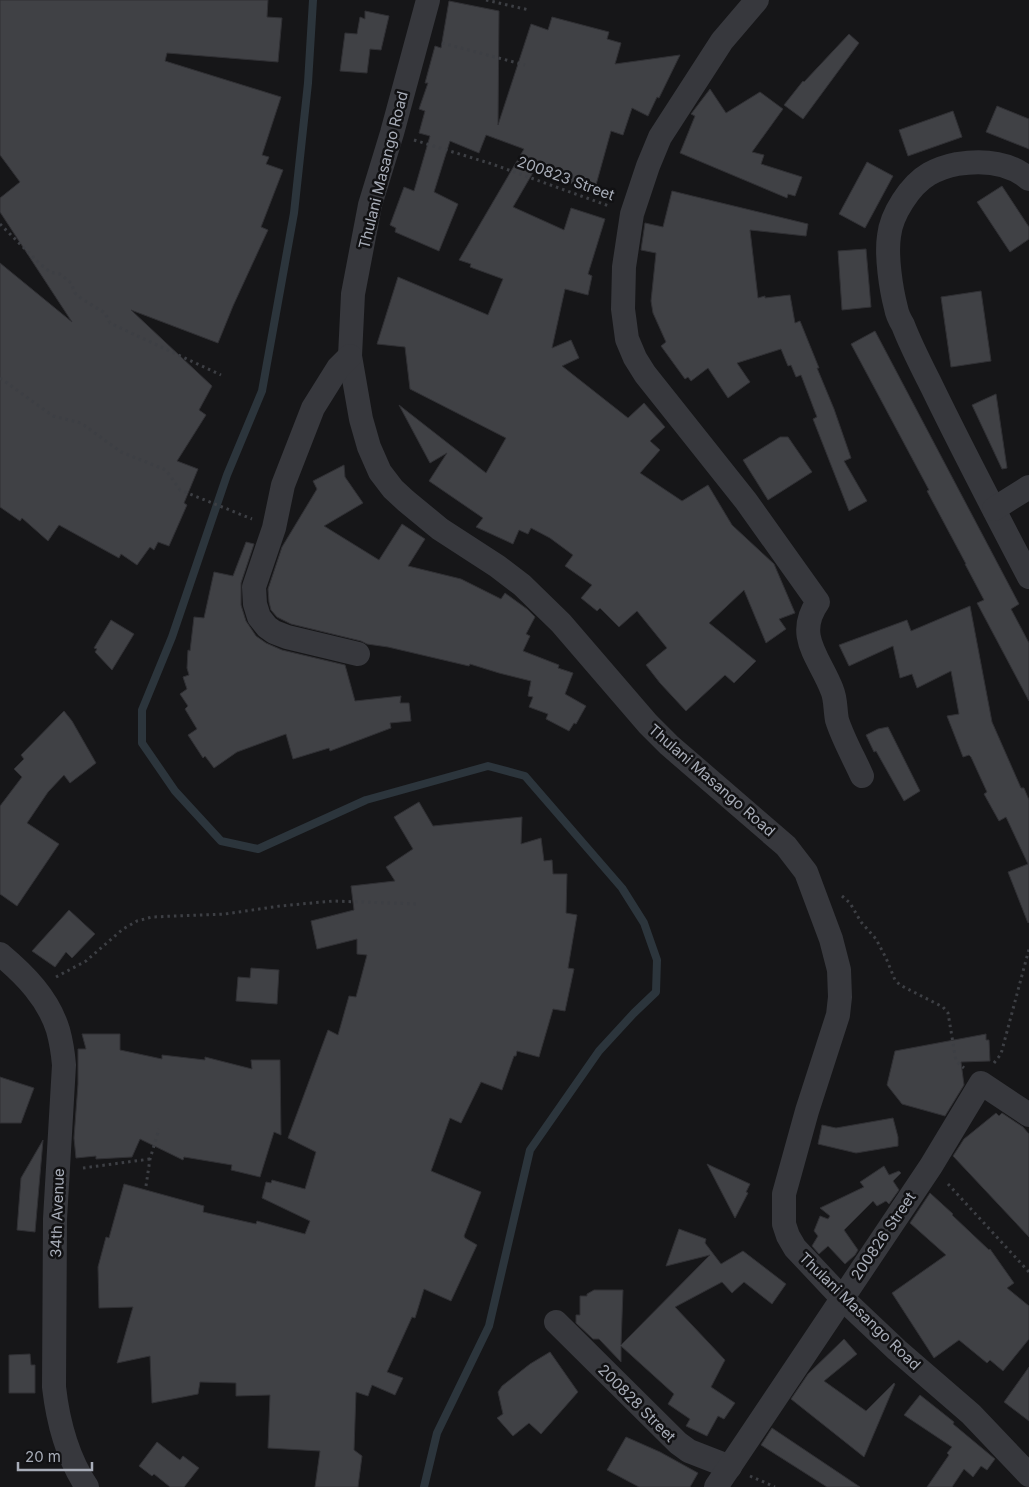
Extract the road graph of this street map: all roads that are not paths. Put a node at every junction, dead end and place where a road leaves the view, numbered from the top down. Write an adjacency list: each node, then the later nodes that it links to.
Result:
1 (428, 0): 4 (street, Thulani Masango Road)
2 (757, 0): 9 (street)
3 (1029, 179): 6 (street)
4 (350, 356): 8 (street); 12 (street, Thulani Masango Road)
5 (1029, 487): 6 (street)
6 (994, 508): 7 (street)
7 (1029, 576)
8 (358, 654)
9 (862, 776)
10 (0, 954): 16 (street, 34th Avenue)
11 (1029, 1115): 12 (street, 200826 Street)
12 (842, 1298): 14 (street, 200826 Street); 15 (street, Thulani Masango Road)
13 (556, 1322): 14 (street, 200828 Street)
14 (730, 1467): 17 (street, 200826 Street)
15 (1029, 1475)
16 (87, 1487)
17 (716, 1487)

